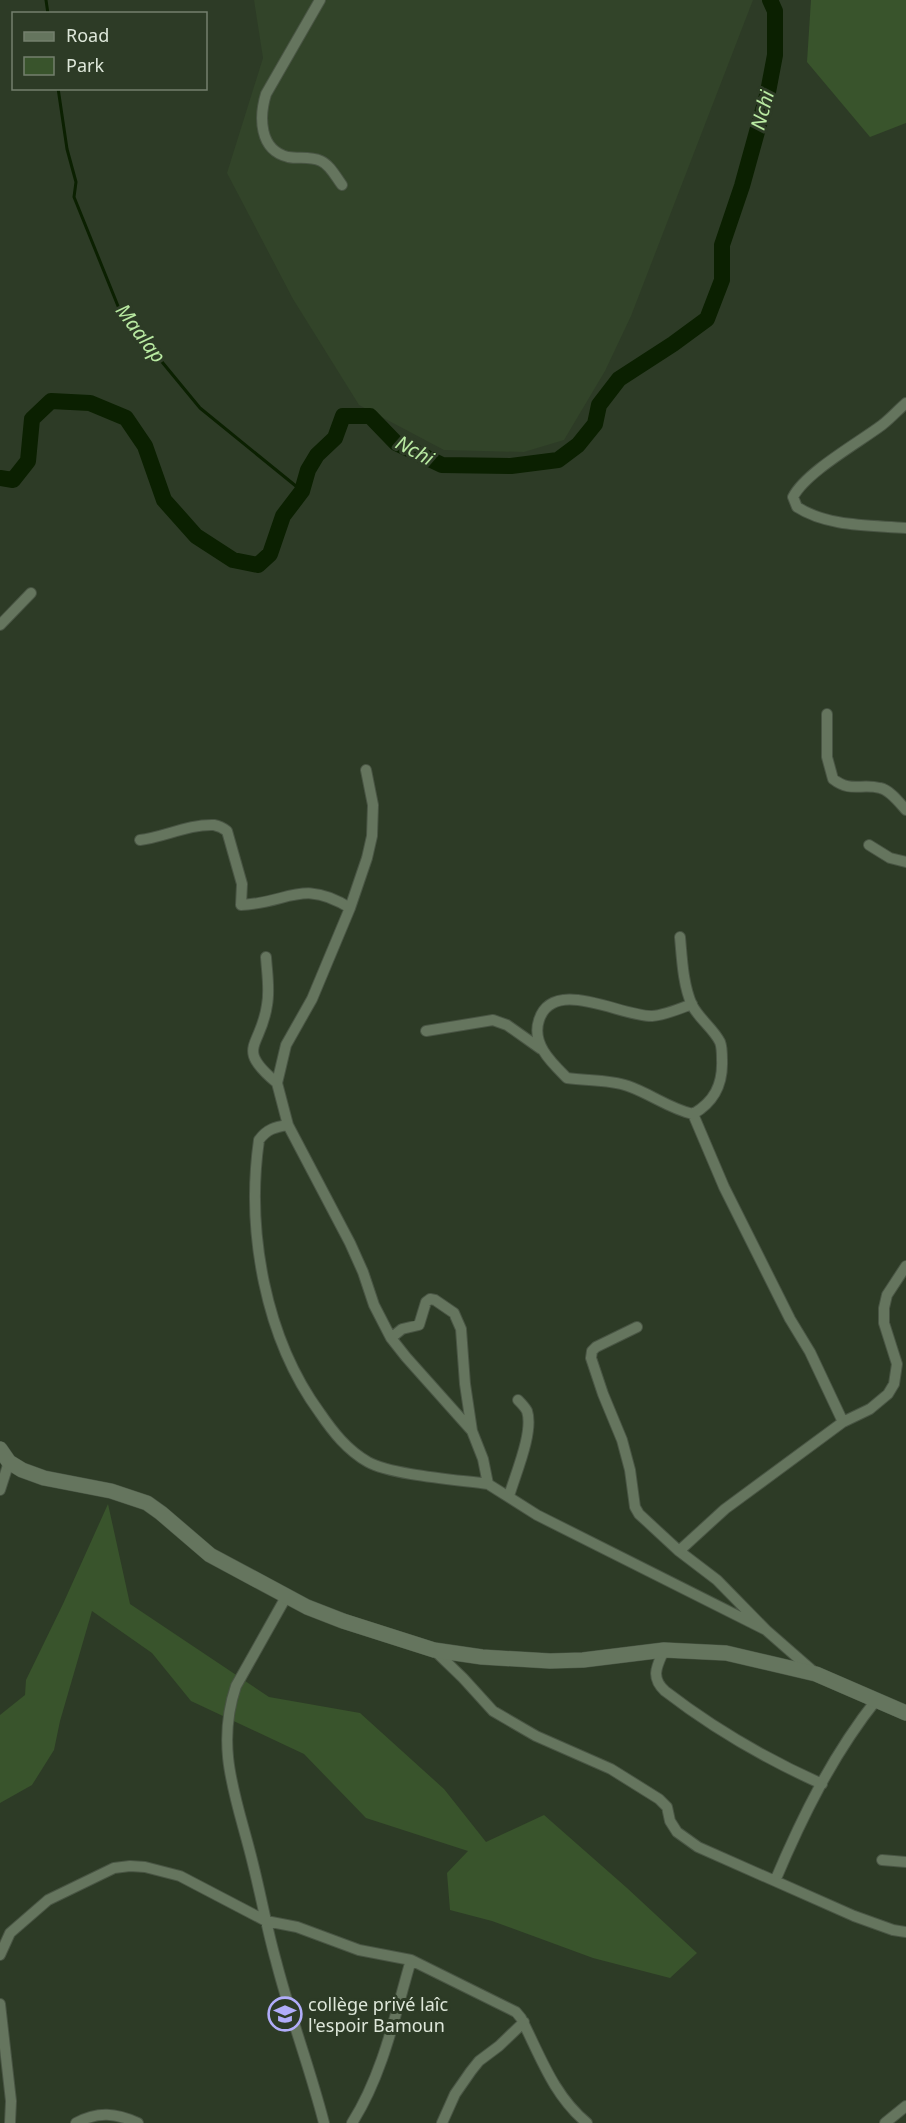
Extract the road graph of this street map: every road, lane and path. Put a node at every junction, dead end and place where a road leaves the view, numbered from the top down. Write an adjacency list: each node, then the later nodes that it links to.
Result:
1 (320, 0): 2 (street)
2 (342, 185)
3 (906, 403): 4 (street)
4 (906, 528)
5 (31, 593): 6 (street)
6 (0, 625)
7 (827, 714): 9 (street)
8 (366, 770): 13 (street)
9 (906, 810)
10 (140, 840): 13 (street)
11 (869, 845): 12 (street)
12 (906, 862)
13 (351, 908): 19 (street)
14 (680, 937): 16 (street)
15 (266, 957): 19 (street)
16 (692, 1004): 18 (street); 20 (street)
17 (426, 1031): 18 (street)
18 (541, 1049): 20 (street)
19 (277, 1083): 21 (street)
20 (693, 1114): 26 (street)
21 (288, 1125): 24 (street); 30 (street)
22 (906, 1266): 26 (street)
23 (637, 1327): 33 (street)
24 (392, 1338): 27 (street); 27 (street)
25 (518, 1400): 32 (street)
26 (843, 1422): 33 (street)
27 (472, 1431): 30 (street)
28 (0, 1449): 29 (main road)
29 (9, 1462): 31 (street); 34 (main road)
30 (488, 1484): 32 (street)
31 (0, 1490)
32 (509, 1496): 35 (street)
33 (679, 1551): 35 (street)
34 (286, 1597): 36 (main road); 45 (street)
35 (766, 1630): 38 (street)
36 (434, 1650): 37 (main road); 44 (street)
37 (664, 1650): 38 (main road); 41 (street)
38 (816, 1674): 39 (main road)
39 (877, 1699): 40 (main road); 41 (street)
40 (906, 1713)
41 (822, 1784): 44 (street)
42 (882, 1860): 43 (street)
43 (906, 1862)
44 (775, 1881): 46 (street)
45 (266, 1921): 47 (street); 48 (street); 55 (street)
46 (906, 1932)
47 (0, 1955)
48 (411, 1960): 50 (street); 56 (street)
49 (0, 2004): 52 (street)
50 (524, 2022): 57 (street); 58 (street)
51 (906, 2106): 59 (street)
52 (10, 2123)
53 (76, 2123): 54 (street)
54 (138, 2123)
55 (324, 2123)
56 (352, 2123)
57 (442, 2123)
58 (587, 2123)
59 (885, 2123)

